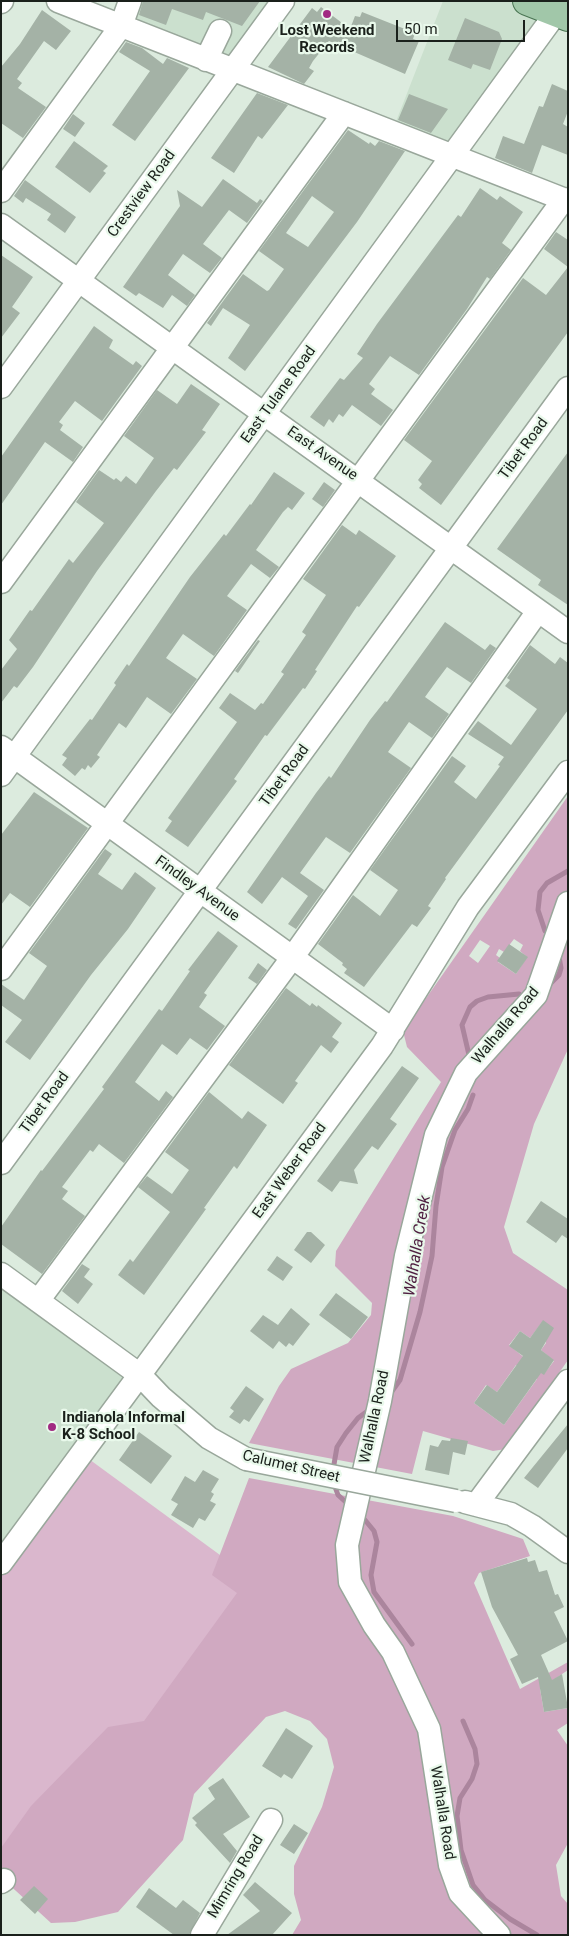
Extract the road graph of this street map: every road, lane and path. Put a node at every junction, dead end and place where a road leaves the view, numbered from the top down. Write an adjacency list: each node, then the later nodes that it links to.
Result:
1 (58, 1): 6 (street)
2 (130, 1): 6 (street)
3 (283, 1): 9 (street, Crestview Road)
4 (527, 1): 5 (main road)
5 (564, 14): 11 (street, East Tulane Road)
6 (121, 26): 8 (street); 12 (street)
7 (220, 31): 8 (street)
8 (206, 60): 9 (street)
9 (232, 70): 10 (street); 15 (street, Crestview Road)
10 (344, 113): 11 (street); 16 (street)
11 (453, 156): 13 (street); 19 (street, East Tulane Road)
12 (1, 191)
13 (566, 200): 20 (street)
14 (1, 225): 15 (street, East Avenue)
15 (79, 280): 16 (street, East Avenue); 17 (street, Crestview Road)
16 (172, 348): 19 (street, East Avenue); 22 (street)
17 (1, 387)
18 (568, 388): 21 (street, Tibet Road)
19 (265, 414): 20 (street, East Avenue); 25 (street, East Tulane Road)
20 (359, 480): 21 (street, East Avenue); 28 (street)
21 (452, 547): 23 (street, East Avenue); 29 (street, Tibet Road)
22 (1, 582)
23 (538, 611): 24 (street, East Avenue); 31 (street)
24 (568, 632)
25 (8, 752): 27 (street, East Tulane Road); 28 (street, Findley Avenue)
26 (568, 772): 33 (street, East Weber Road)
27 (1, 776)
28 (108, 824): 29 (street, Findley Avenue); 32 (street)
29 (200, 891): 31 (street, Findley Avenue); 34 (street, Tibet Road)
30 (568, 903): 44 (street, Walhalla Road)
31 (292, 958): 33 (street, Findley Avenue); 36 (street)
32 (1, 969)
33 (392, 1030): 37 (street, East Weber Road)
34 (1, 1163)
35 (1, 1274): 36 (street, Calumet Street)
36 (38, 1301): 37 (street, Calumet Street)
37 (140, 1375): 39 (street, Calumet Street, bridge); 41 (street, East Weber Road)
38 (568, 1381): 39 (street)
39 (466, 1503): 40 (street, Calumet Street)
40 (568, 1552)
41 (1, 1563)
42 (271, 1820): 43 (street, Mimring Road)
43 (202, 1935)
44 (499, 1935)

